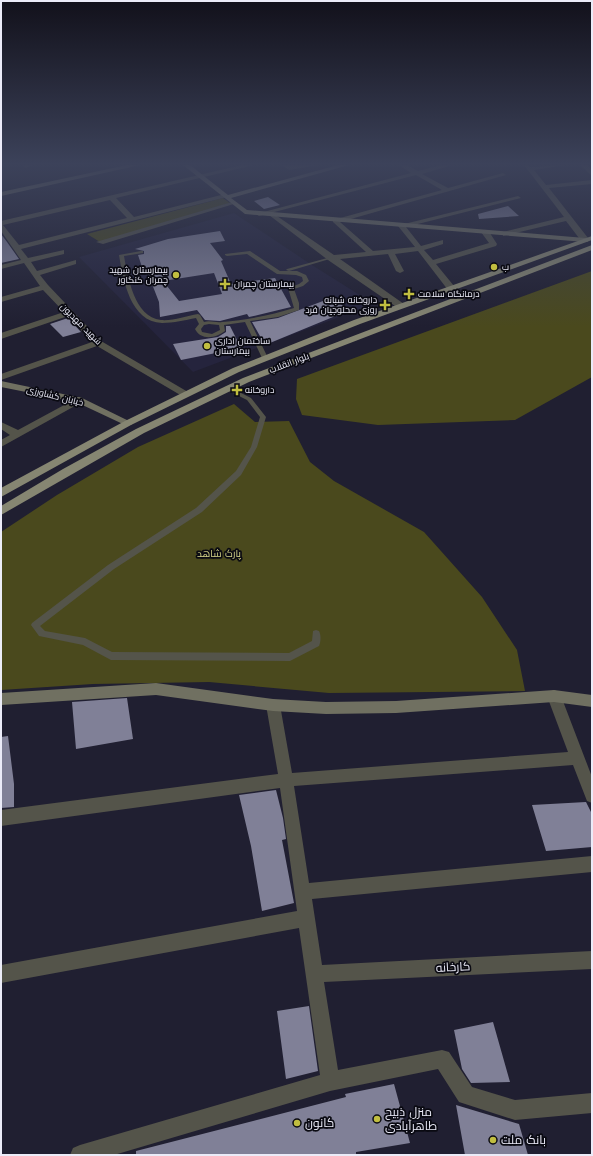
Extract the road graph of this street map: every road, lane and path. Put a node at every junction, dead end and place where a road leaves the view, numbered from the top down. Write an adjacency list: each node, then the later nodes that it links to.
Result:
1 (18, 219): 10 (street)
2 (132, 219): 20 (street)
3 (179, 219): 17 (street)
4 (276, 219): 27 (street)
5 (318, 219): 9 (street)
6 (431, 219): 12 (street)
7 (564, 219): 14 (street)
8 (569, 219): 19 (street)
9 (335, 220): 12 (street); 25 (street)
10 (1, 223)
11 (1, 226): 15 (street, شهید مهدیون)
12 (402, 226): 13 (street); 21 (street)
13 (485, 232): 14 (street); 30 (street)
14 (506, 234): 19 (street)
15 (9, 238): 16 (street); 20 (street, شهید مهدیون)
16 (1, 239)
17 (100, 242)
18 (440, 242): 21 (street)
19 (590, 242): 36 (main road, بلوار انقلاب); 48 (main road, بلوار انقلاب)
20 (16, 248): 28 (street, شهید مهدیون)
21 (419, 249): 24 (street); 30 (street)
22 (60, 252): 28 (street)
23 (141, 252): 41 (lane)
24 (390, 252): 25 (street); 32 (street)
25 (372, 254): 27 (street)
26 (226, 255): 33 (lane)
27 (331, 258): 33 (lane); 38 (street)
28 (25, 261): 31 (street); 34 (street, شهید مهدیون)
29 (73, 262): 34 (street)
30 (431, 263): 36 (street)
31 (1, 267)
32 (400, 271)
33 (279, 273): 40 (lane)
34 (34, 274): 35 (street, شهید مهدیون)
35 (45, 287): 37 (street); 39 (street, شهید مهدیون)
36 (451, 288): 38 (main road, بلوار انقلاب)
37 (1, 300)
38 (401, 306): 45 (main road, بلوار انقلاب)
39 (69, 313): 43 (street); 44 (street, شهید مهدیون)
40 (247, 321): 42 (lane); 45 (lane)
41 (202, 324): 42 (lane); 42 (lane)
42 (220, 324)
43 (1, 336)
44 (98, 343): 46 (street); 49 (street, شهید مهدیون)
45 (265, 358): 49 (main road, بلوار انقلاب)
46 (1, 376)
47 (1, 384): 50 (street, خیابان کشاورزی)
48 (227, 388): 56 (main road, بلوار انقلاب); 57 (lane)
49 (185, 394): 51 (main road, بلوار انقلاب)
50 (79, 400): 51 (street, خیابان کشاورزی); 53 (street)
51 (128, 423): 55 (main road, بلوار انقلاب)
52 (1, 426): 53 (street)
53 (18, 435): 54 (street)
54 (1, 444)
55 (1, 493)
56 (1, 511)
57 (316, 633)
58 (554, 696): 60 (street); 61 (street); 62 (street)
59 (1, 699): 61 (street)
60 (592, 701)
61 (273, 705): 63 (street)
62 (578, 758): 63 (street); 64 (street)
63 (286, 780): 65 (street); 67 (street)
64 (590, 787)
65 (1, 818)
66 (592, 864): 67 (street)
67 (303, 892): 68 (street)
68 (306, 918): 70 (street); 71 (street)
69 (592, 960): 71 (street, کارخانه)
70 (1, 974)
71 (315, 974): 72 (street)
72 (330, 1081): 73 (street); 74 (street)
73 (592, 1103)
74 (80, 1155)

